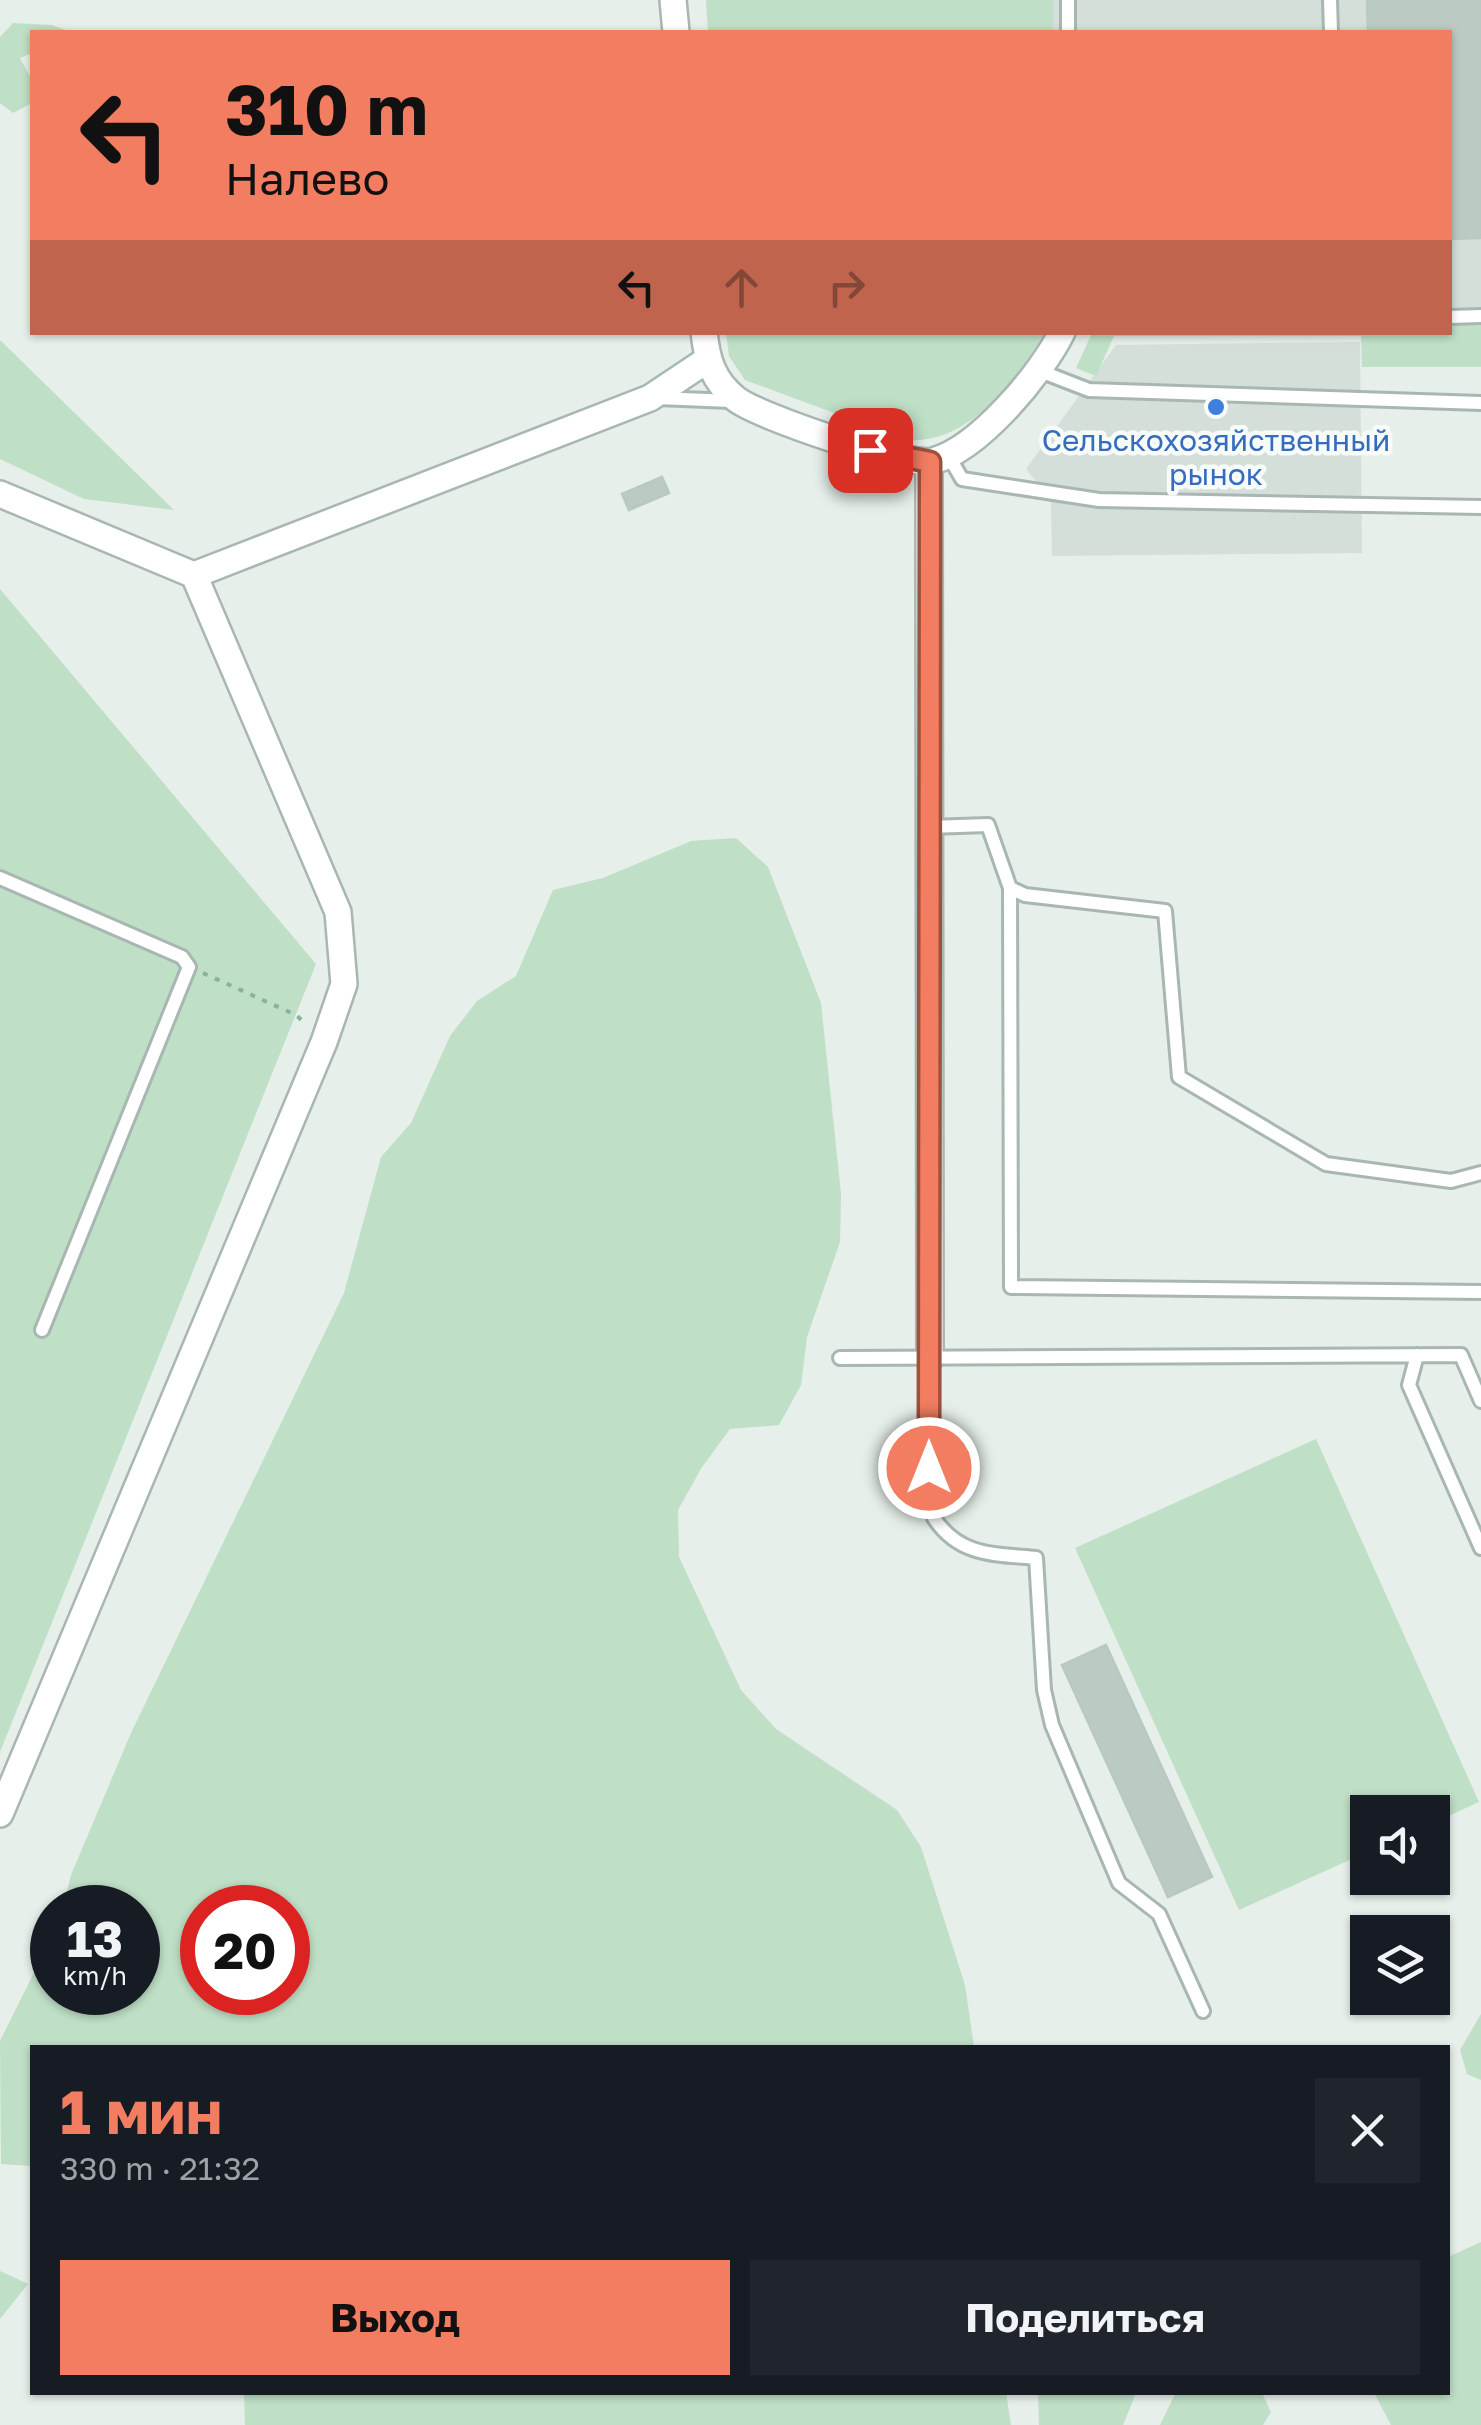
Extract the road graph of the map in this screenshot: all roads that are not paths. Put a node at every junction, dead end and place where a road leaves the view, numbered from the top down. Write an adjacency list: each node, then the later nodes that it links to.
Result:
1 (674, 0): 4 (street)
2 (1068, 0): 5 (lane)
3 (1330, 0): 6 (lane)
4 (676, 30)
5 (1068, 30)
6 (1331, 30)
7 (1452, 316): 8 (lane)
8 (1481, 316)
9 (704, 335): 11 (street)
10 (1060, 335): 12 (street)
11 (708, 360): 13 (street); 14 (street)
12 (1040, 371): 15 (lane); 16 (street)
13 (650, 398): 14 (lane); 19 (street)
14 (738, 402): 16 (street)
15 (1481, 403)
16 (939, 458): 18 (lane); 20 (street)
17 (0, 494): 19 (street)
18 (1481, 507)
19 (194, 575): 31 (street)
20 (929, 827): 22 (lane); 28 (street)
21 (0, 878): 25 (lane)
22 (1010, 888): 23 (lane); 24 (lane)
23 (1481, 1173)
24 (1481, 1292)
25 (42, 1330)
26 (1417, 1355): 28 (lane); 29 (lane); 30 (lane)
27 (840, 1358): 28 (lane)
28 (930, 1358): 32 (lane)
29 (1481, 1401)
30 (1481, 1548)
31 (0, 1814)
32 (1202, 2011)

